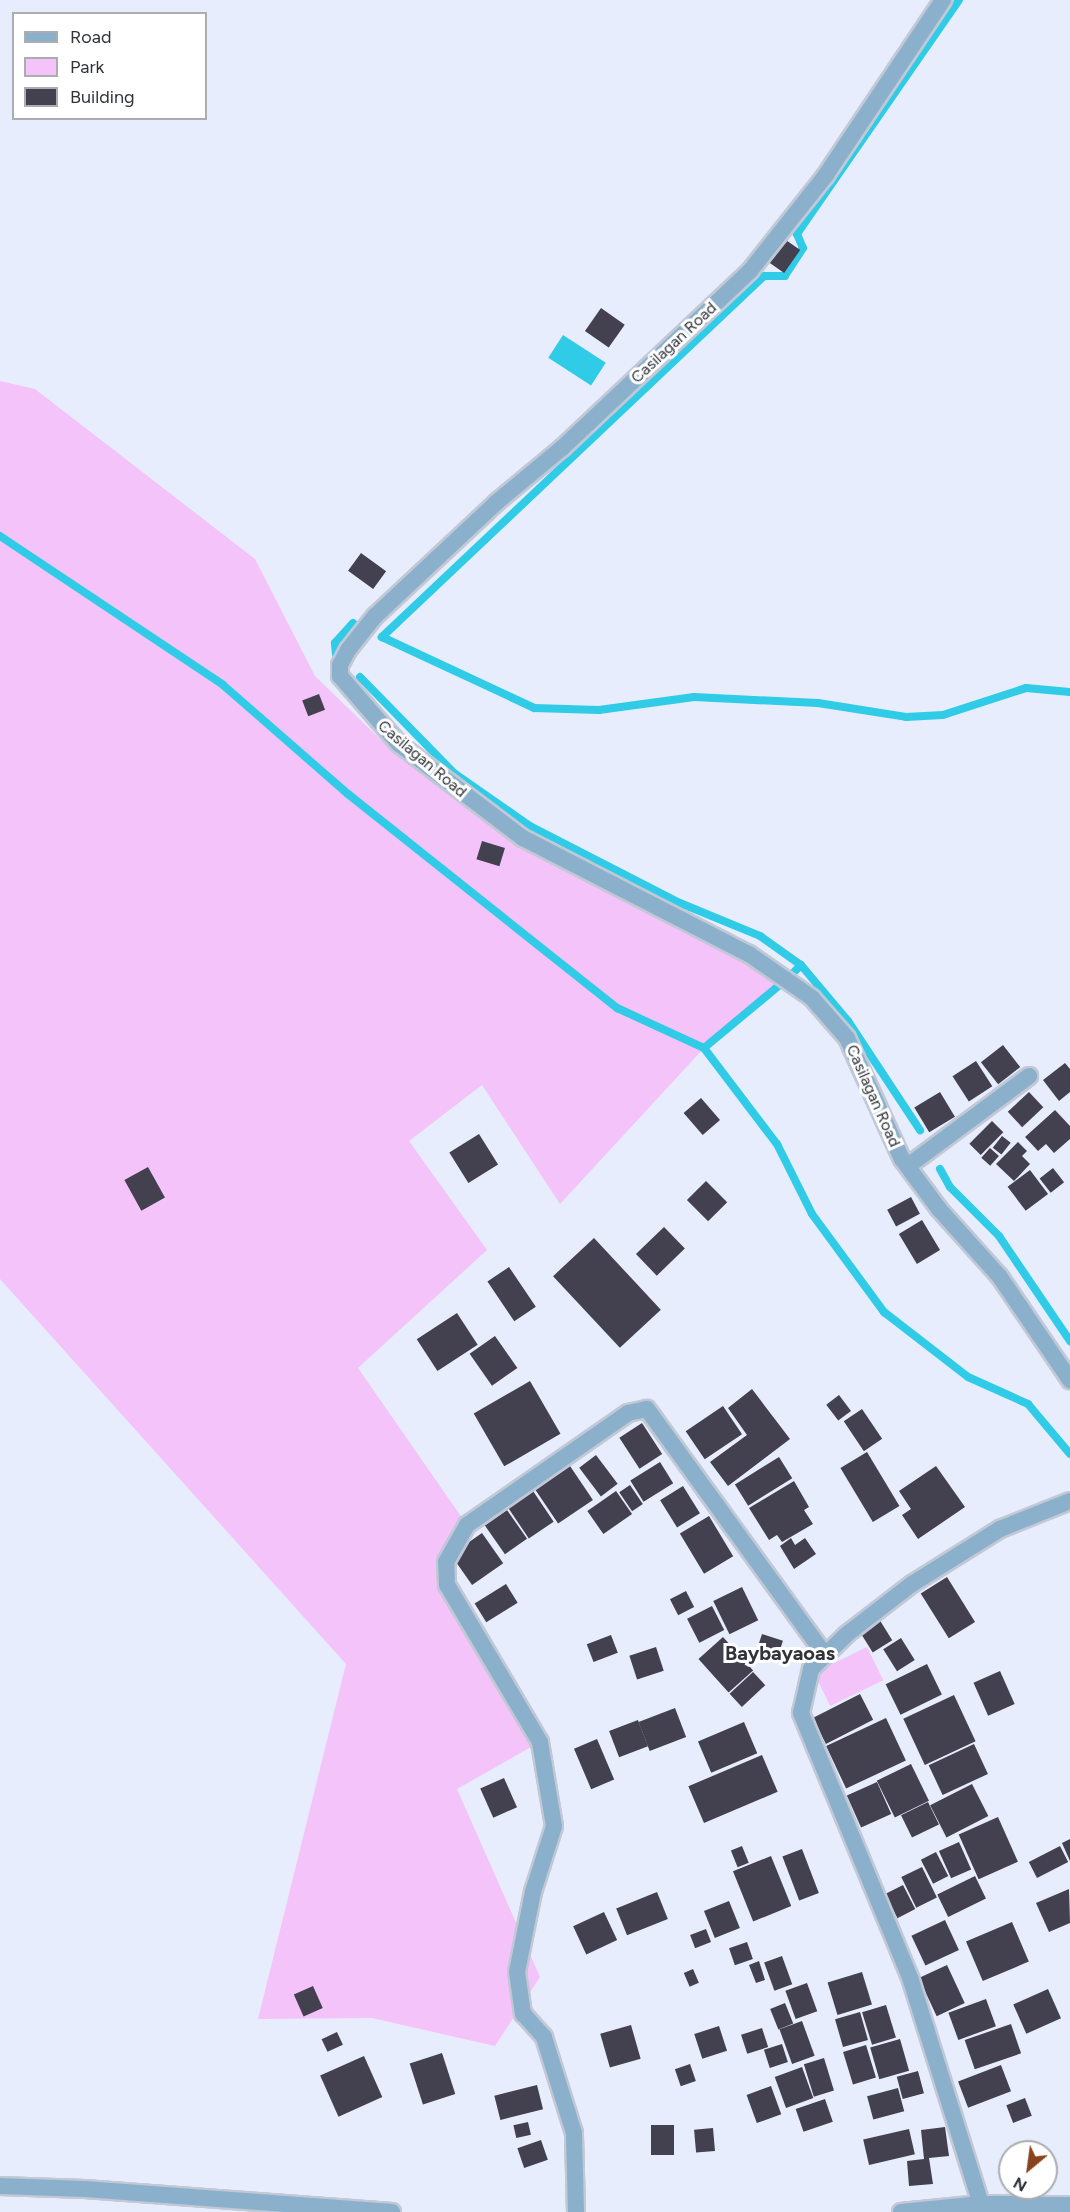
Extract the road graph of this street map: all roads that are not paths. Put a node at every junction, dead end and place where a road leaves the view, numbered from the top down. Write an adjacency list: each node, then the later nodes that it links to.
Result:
1 (943, 0): 3 (street, Casilagan Road)
2 (1029, 1076): 3 (street)
3 (908, 1166): 4 (street, Casilagan Road)
4 (1070, 1380)
5 (1070, 1501): 6 (street)
6 (825, 1655): 8 (street); 11 (street)
7 (0, 2186): 10 (street)
8 (981, 2204): 9 (street); 12 (street)
9 (1070, 2205)
10 (392, 2212)
11 (576, 2212)
12 (901, 2212)

